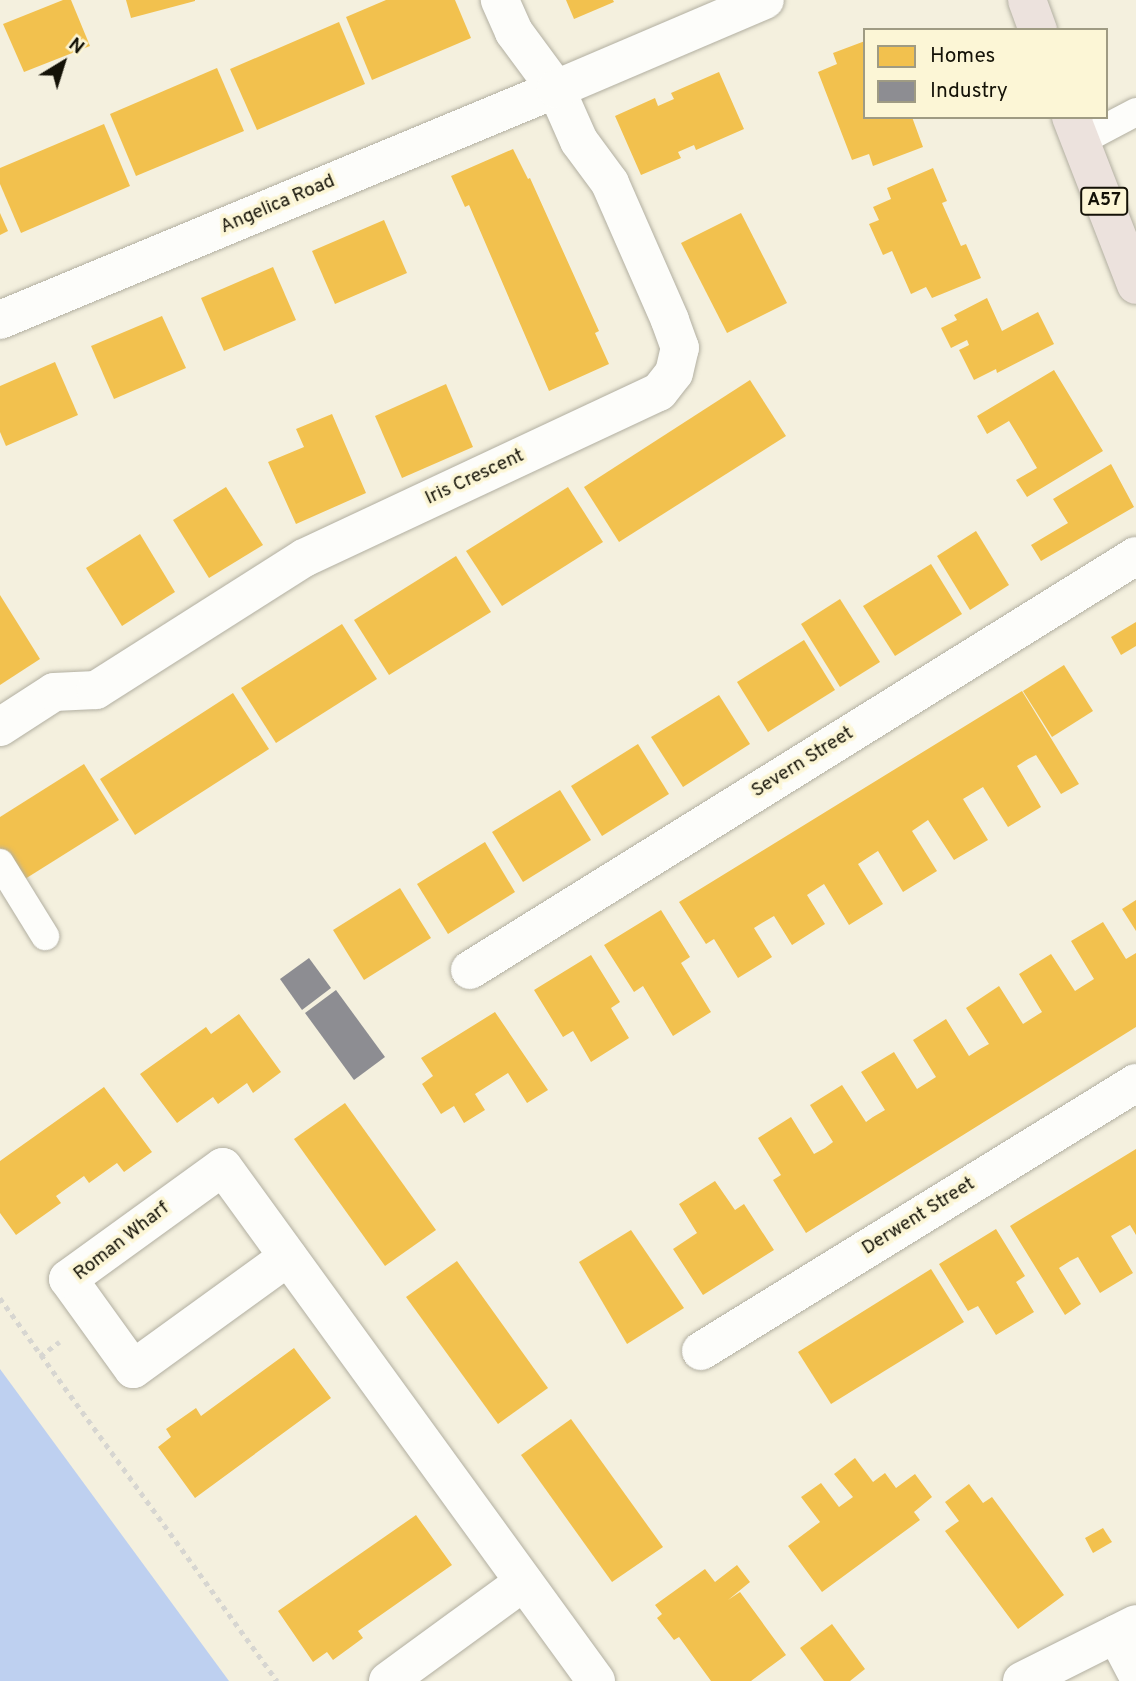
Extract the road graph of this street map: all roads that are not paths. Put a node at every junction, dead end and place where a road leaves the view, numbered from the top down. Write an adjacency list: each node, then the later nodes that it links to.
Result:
1 (500, 0): 5 (street)
2 (765, 0): 5 (street, Angelica Road)
3 (1027, 0): 4 (main road)
4 (1037, 28)
5 (556, 89): 9 (street, Angelica Road); 11 (street, Iris Crescent)
6 (1136, 112): 7 (lane)
7 (1076, 129): 8 (main road, A57)
8 (1136, 285)
9 (0, 320)
10 (1136, 556): 14 (street, Severn Street)
11 (0, 727)
12 (0, 863): 13 (lane)
13 (45, 936)
14 (470, 970)
15 (1136, 1083): 17 (street, Derwent Street)
16 (288, 1257): 16 (street, Roman Wharf); 18 (street, Roman Wharf)
17 (701, 1351)
18 (524, 1582): 21 (street); 22 (street, Roman Wharf)
19 (1126, 1629): 20 (street); 23 (street)
20 (1136, 1672)
21 (387, 1681)
22 (596, 1681)
23 (1022, 1681)

